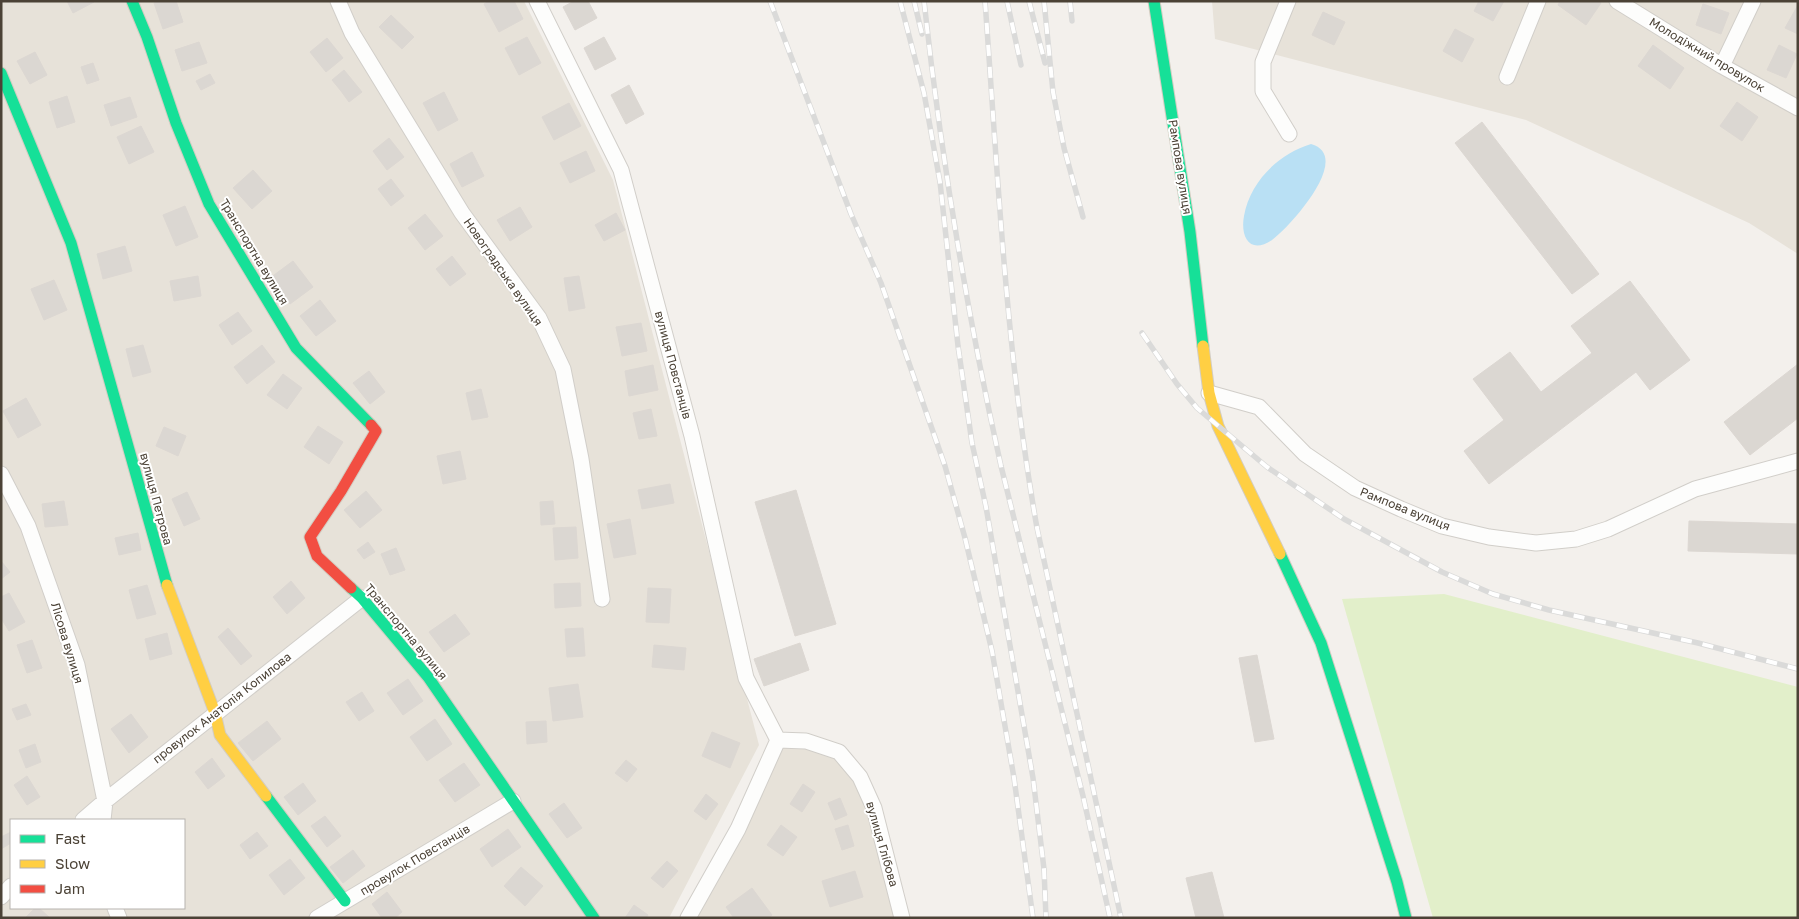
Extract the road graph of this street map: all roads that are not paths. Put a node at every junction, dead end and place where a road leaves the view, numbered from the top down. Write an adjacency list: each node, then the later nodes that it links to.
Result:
1 (132, 1): 17 (street, Транспортна вулиця)
2 (338, 1): 18 (street, Новоградська вулиця)
3 (537, 1): 20 (street, вулиця Повстанців)
4 (1154, 1): 14 (street, Рампова вулиця)
5 (1288, 1): 13 (street)
6 (1538, 1): 11 (street)
7 (1617, 1): 9 (street, Молодіжний провулок)
8 (1754, 1): 9 (street)
9 (1722, 66): 12 (street, Молодіжний провулок)
10 (1, 73): 19 (street, вулиця Петрова)
11 (1506, 76)
12 (1798, 108)
13 (1289, 134)
14 (1209, 393): 15 (street, Рампова вулиця); 30 (street, Рампова вулиця)
15 (1798, 461)
16 (1, 474): 21 (street, Лісова вулиця)
17 (362, 598): 19 (street, провулок Анатолія Копилова); 22 (street, Транспортна вулиця)
18 (602, 599)
19 (215, 713): 21 (street, провулок Анатолія Копилова); 25 (street, вулиця Петрова)
20 (778, 740): 28 (street); 29 (street, вулиця Глібова)
21 (105, 801): 23 (street, провулок Анатолія Копилова); 24 (street, Лісова вулиця)
22 (513, 801): 25 (street, провулок Повстанців); 27 (street, Транспортна вулиця)
23 (85, 819)
24 (103, 819)
25 (345, 901): 26 (street, провулок Повстанців)
26 (317, 918)
27 (594, 918)
28 (688, 918)
29 (902, 918)
30 (1406, 918)

